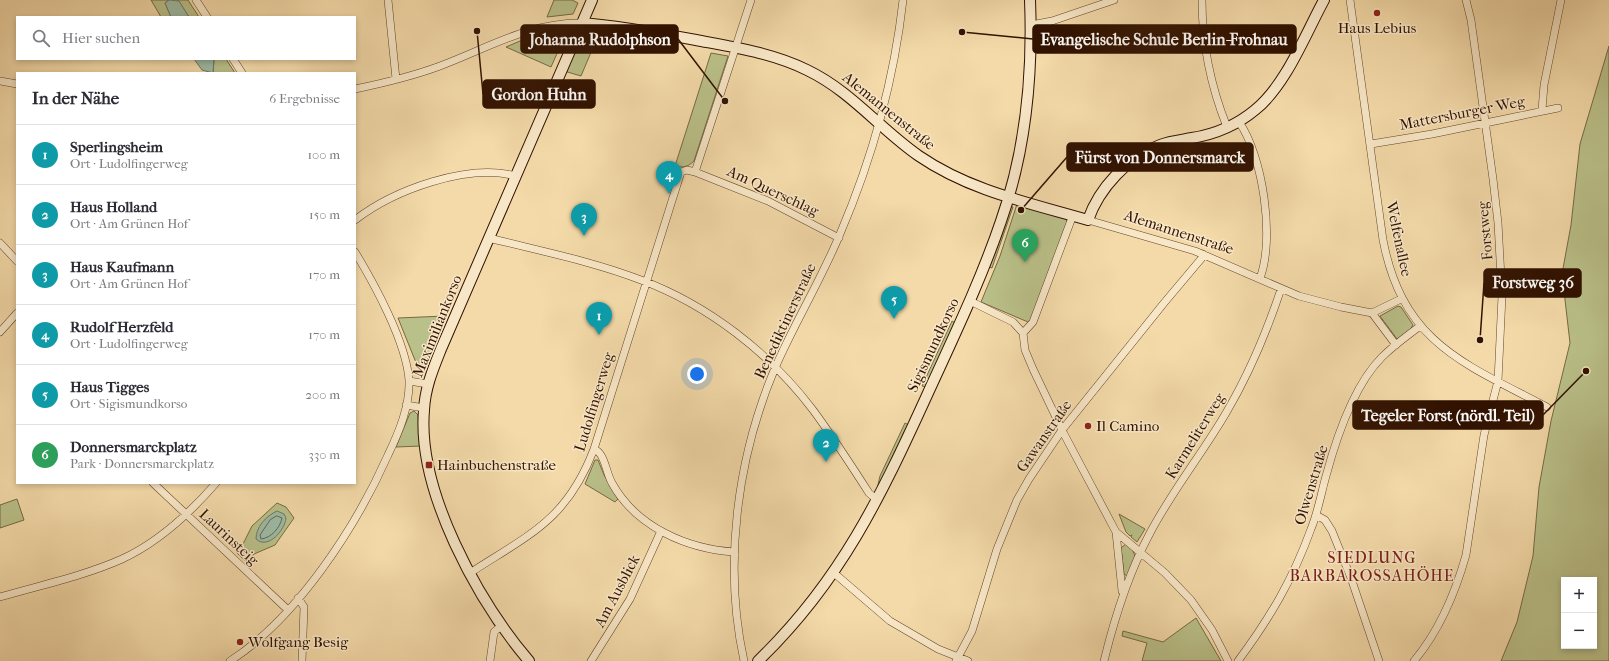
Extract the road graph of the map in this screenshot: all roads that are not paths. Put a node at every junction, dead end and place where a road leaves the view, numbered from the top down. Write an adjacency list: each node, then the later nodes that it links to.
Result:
1 (196, 0): 13 (street)
2 (388, 0): 19 (street)
3 (592, 0): 14 (street, Maximiliankorso)
4 (751, 0): 16 (street)
5 (904, 0): 27 (street, Benediktinerstraße)
6 (1030, 0): 15 (street, Sigismundkorso)
7 (1114, 0): 15 (street)
8 (1202, 0): 28 (street)
9 (1324, 0): 25 (street)
10 (1350, 0): 29 (street, Welfenallee)
11 (1466, 0): 26 (street, Forstweg)
12 (1561, 0): 24 (street)
13 (206, 16)
14 (582, 23): 16 (street, Alemannenstraße); 19 (street, Alemannenstraße); 31 (street, Maximiliankorso)
15 (1031, 25): 32 (street, Sigismundkorso)
16 (736, 48): 27 (street, Alemannenstraße); 30 (street)
17 (234, 60): 18 (street)
18 (241, 72)
19 (396, 79): 22 (street, Alemannenstraße)
20 (0, 81): 21 (street)
21 (16, 84)
22 (356, 89)
23 (1558, 108): 24 (street, Mattersburger Weg)
24 (1542, 110): 26 (street, Mattersburger Weg)
25 (1239, 122): 28 (street); 42 (street)
26 (1486, 123): 29 (street, Mattersburger Weg); 55 (street, Forstweg)
27 (879, 124): 32 (street, Alemannenstraße); 37 (street, Benediktinerstraße)
28 (1227, 127): 35 (street)
29 (1371, 144): 45 (street, Welfenallee)
30 (695, 172): 37 (street, Am Querschlag); 43 (street, Ludolfingerweg)
31 (516, 176): 34 (street); 36 (street, Maximiliankorso)
32 (1009, 197): 33 (street, Alemannenstraße); 46 (street, Sigismundkorso)
33 (1073, 215): 35 (street, Alemannenstraße); 51 (street)
34 (356, 219)
35 (1088, 220): 40 (street, Alemannenstraße)
36 (489, 238): 43 (street); 56 (street, Maximiliankorso)
37 (839, 238): 53 (street, Benediktinerstraße)
38 (0, 243): 41 (street)
39 (356, 254): 54 (street)
40 (1203, 254): 42 (street, Alemannenstraße); 60 (street, Gawanstraße)
41 (16, 261)
42 (1260, 278): 44 (street, Alemannenstraße)
43 (646, 282): 53 (street); 61 (street, Ludolfingerweg)
44 (1281, 289): 48 (street, Alemannenstraße); 70 (street, Karmeliterweg)
45 (1402, 299): 48 (street); 49 (street, Welfenallee)
46 (970, 301): 51 (street); 64 (street, Sigismundkorso)
47 (16, 314): 50 (street)
48 (1372, 314): 52 (street)
49 (1420, 326): 52 (street, Olwenstraße); 55 (street, Welfenallee)
50 (0, 332)
51 (1023, 333): 60 (street)
52 (1396, 345): 66 (street, Olwenstraße)
53 (776, 367): 64 (street); 69 (street, Benediktinerstraße)
54 (409, 381): 56 (street); 57 (street)
55 (1498, 381): 58 (street, Welfenallee); 91 (street, Forstweg)
56 (428, 384): 59 (street, Maximiliankorso)
57 (407, 401): 59 (street); 75 (street)
58 (1547, 407)
59 (424, 408): 71 (street, Maximiliankorso)
60 (1062, 430): 68 (street); 78 (street, Gawanstraße)
61 (594, 448): 67 (street); 71 (street, Ludolfingerweg)
62 (154, 484): 65 (street, Laurinsteig)
63 (215, 484): 65 (street)
64 (878, 500): 72 (street, Sigismundkorso)
65 (186, 515): 74 (street); 76 (street, Laurinsteig)
66 (1316, 515): 89 (street, Olwenstraße); 90 (street)
67 (661, 531): 69 (street); 83 (street, Am Ausblick)
68 (1116, 532): 70 (street); 73 (street, Karmeliterweg)
69 (735, 552): 84 (street, Benediktinerstraße)
70 (1140, 552): 73 (street, Karmeliterweg); 88 (street)
71 (470, 573): 77 (street, Maximiliankorso)
72 (834, 573): 78 (street); 85 (street, Sigismundkorso)
73 (1122, 593): 87 (street, Karmeliterweg)
74 (0, 597)
75 (298, 598): 76 (street); 80 (street)
76 (288, 610): 79 (street)
77 (501, 626): 81 (street); 82 (street, Maximiliankorso)
78 (957, 659): 86 (street)
79 (230, 661)
80 (302, 661)
81 (490, 661)
82 (529, 661)
83 (591, 661)
84 (744, 661)
85 (758, 661)
86 (968, 661)
87 (1104, 661)
88 (1228, 661)
89 (1238, 661)
90 (1379, 661)
91 (1414, 661)

